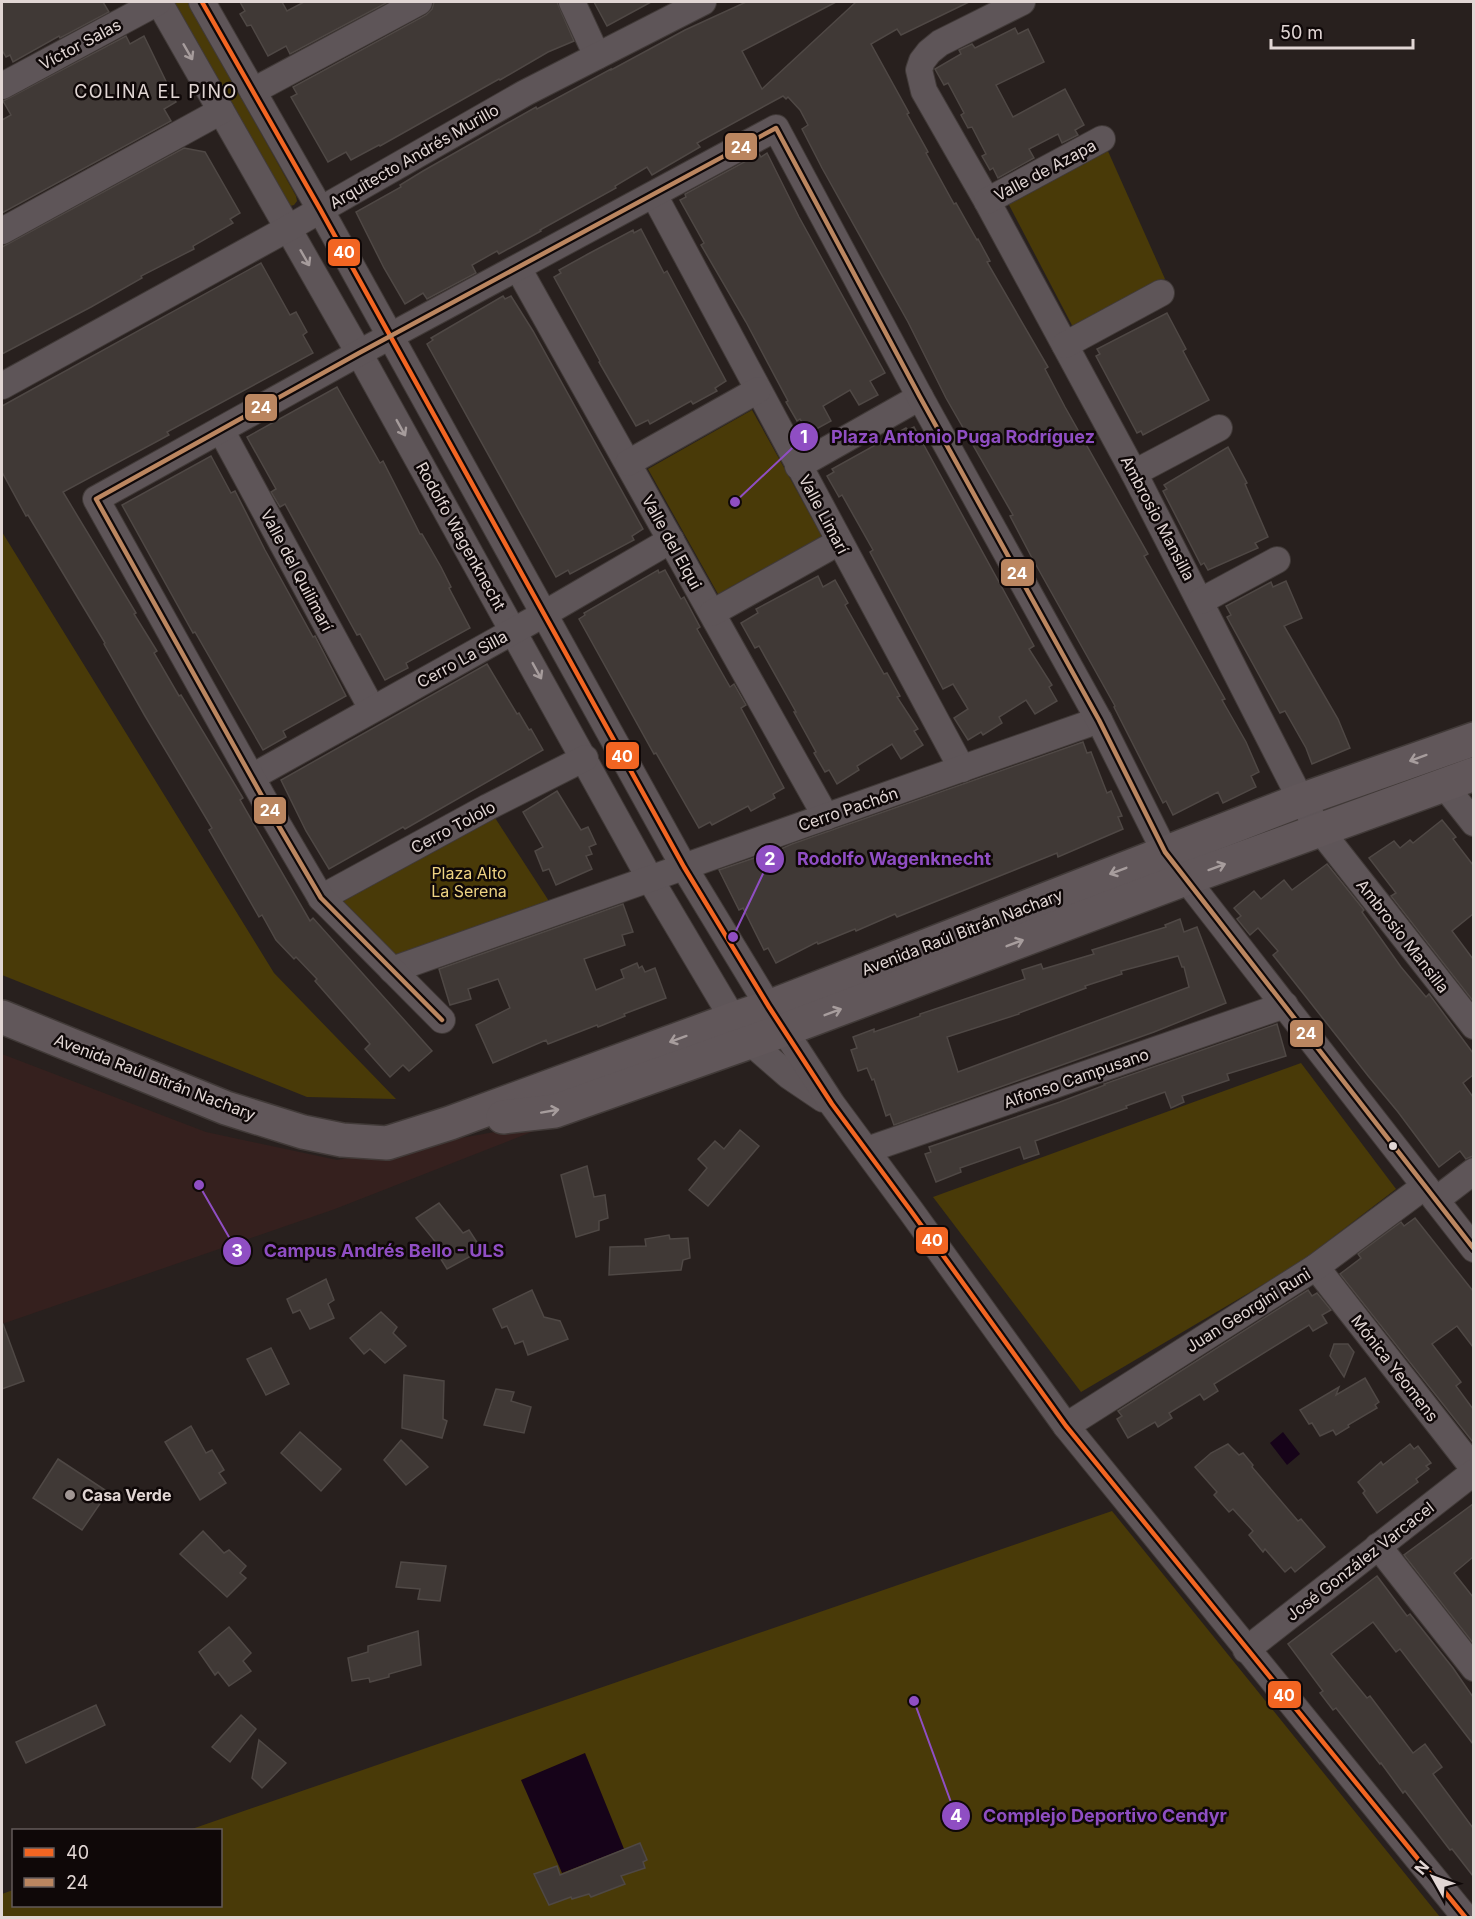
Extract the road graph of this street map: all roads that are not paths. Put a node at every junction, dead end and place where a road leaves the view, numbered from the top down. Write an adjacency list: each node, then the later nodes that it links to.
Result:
1 (158, 2): 8 (street, Víctor Salas); 10 (street, Rodolfo Wagenknecht, one-way to 10)
2 (202, 2): 9 (street, Rodolfo Wagenknecht)
3 (419, 2): 9 (street)
4 (572, 2): 7 (street)
5 (703, 2): 7 (street, Arquitecto Andrés Murillo)
6 (1022, 2): 13 (street, Ambrosio Mansilla)
7 (597, 56): 14 (street, Arquitecto Andrés Murillo)
8 (2, 86)
9 (253, 91): 14 (street, Rodolfo Wagenknecht)
10 (221, 111): 15 (street, Rodolfo Wagenknecht); 16 (street)
11 (1102, 139): 13 (street, Valle de Azapa)
12 (654, 195): 17 (street); 23 (street, Valle Limarí); 24 (street)
13 (987, 201): 20 (street, Ambrosio Mansilla)
14 (320, 209): 15 (street, Arquitecto Andrés Murillo); 19 (street, Rodolfo Wagenknecht)
15 (287, 229): 21 (street, Rodolfo Wagenknecht, one-way to 21); 22 (street, Arquitecto Andrés Murillo)
16 (2, 231)
17 (518, 268): 19 (street); 27 (street, Valle del Elqui)
18 (1161, 293): 20 (street)
19 (390, 337): 21 (street); 35 (street, Rodolfo Wagenknecht)
20 (1065, 345): 29 (street, Ambrosio Mansilla)
21 (359, 353): 26 (street); 36 (street, Rodolfo Wagenknecht, one-way to 36)
22 (2, 386)
23 (758, 390): 27 (street); 28 (street, Valle Limarí)
24 (920, 398): 28 (street); 38 (street)
25 (1219, 428): 29 (street)
26 (221, 430): 37 (street, Valle del Quilimarí); 42 (street)
27 (628, 463): 30 (street, Valle del Elqui)
28 (798, 466): 31 (street, Valle Limarí)
29 (1134, 473): 33 (street, Ambrosio Mansilla)
30 (671, 540): 34 (street, Valle del Elqui); 35 (street, Cerro La Silla)
31 (839, 542): 34 (street); 41 (street, Valle Limarí)
32 (1277, 560): 33 (street)
33 (1201, 601): 44 (street, Ambrosio Mansilla)
34 (712, 613): 45 (street, Valle del Elqui)
35 (544, 614): 36 (street, Cerro La Silla); 49 (street, Rodolfo Wagenknecht)
36 (514, 630): 37 (street, Cerro La Silla); 40 (street, Rodolfo Wagenknecht, one-way to 40)
37 (372, 709): 42 (street, Cerro La Silla)
38 (1099, 720): 41 (street, Cerro Pachón); 48 (street)
39 (1473, 739): 44 (main road, Avenida Raúl Bitrán Nachary, one-way to 44)
40 (585, 758): 50 (street, Rodolfo Wagenknecht); 52 (street, Cerro Tololo)
41 (962, 769): 45 (street, Cerro Pachón)
42 (252, 777): 52 (street)
43 (1459, 780): 46 (street); 47 (main road, Avenida Raúl Bitrán Nachary)
44 (1301, 800): 47 (street, Ambrosio Mansilla); 48 (main road, Avenida Raúl Bitrán Nachary)
45 (826, 817): 49 (street, Cerro Pachón)
46 (1473, 823)
47 (1320, 830): 51 (main road, Avenida Raúl Bitrán Nachary, one-way to 47); 58 (street, Ambrosio Mansilla)
48 (1165, 852): 51 (street); 56 (main road, Avenida Raúl Bitrán Nachary, one-way to 56)
49 (684, 867): 50 (street, Cerro Pachón); 56 (street, Rodolfo Wagenknecht)
50 (650, 879): 53 (street, Cerro Pachón); 59 (street, Rodolfo Wagenknecht)
51 (1185, 879): 54 (street); 56 (main road, Avenida Raúl Bitrán Nachary, one-way to 51)
52 (321, 898): 53 (street)
53 (392, 970): 57 (street)
54 (1285, 1005): 61 (street, Alfonso Campusano); 63 (street)
55 (2, 1017): 59 (main road, Avenida Raúl Bitrán Nachary)
56 (777, 1019): 59 (main road, Avenida Raúl Bitrán Nachary); 60 (street, Rodolfo Wagenknecht)
57 (442, 1020)
58 (1473, 1026)
59 (742, 1030): 60 (street, Rodolfo Wagenknecht)
60 (832, 1104): 61 (street, Rodolfo Wagenknecht)
61 (867, 1150): 66 (street, Rodolfo Wagenknecht)
62 (1473, 1171): 63 (street, Juan Georgini Runi)
63 (1431, 1193): 64 (street); 65 (street, Juan Georgini Runi)
64 (1473, 1248)
65 (1316, 1267): 66 (street, Juan Georgini Runi); 67 (street, Mónica Yeomens)
66 (1066, 1426): 69 (street, Rodolfo Wagenknecht)
67 (1473, 1470): 68 (street, José González Varcacel)
68 (1378, 1546): 69 (street, José González Varcacel); 70 (street)
69 (1246, 1650): 71 (street, Rodolfo Wagenknecht)
70 (1473, 1668)
71 (1466, 1917)

